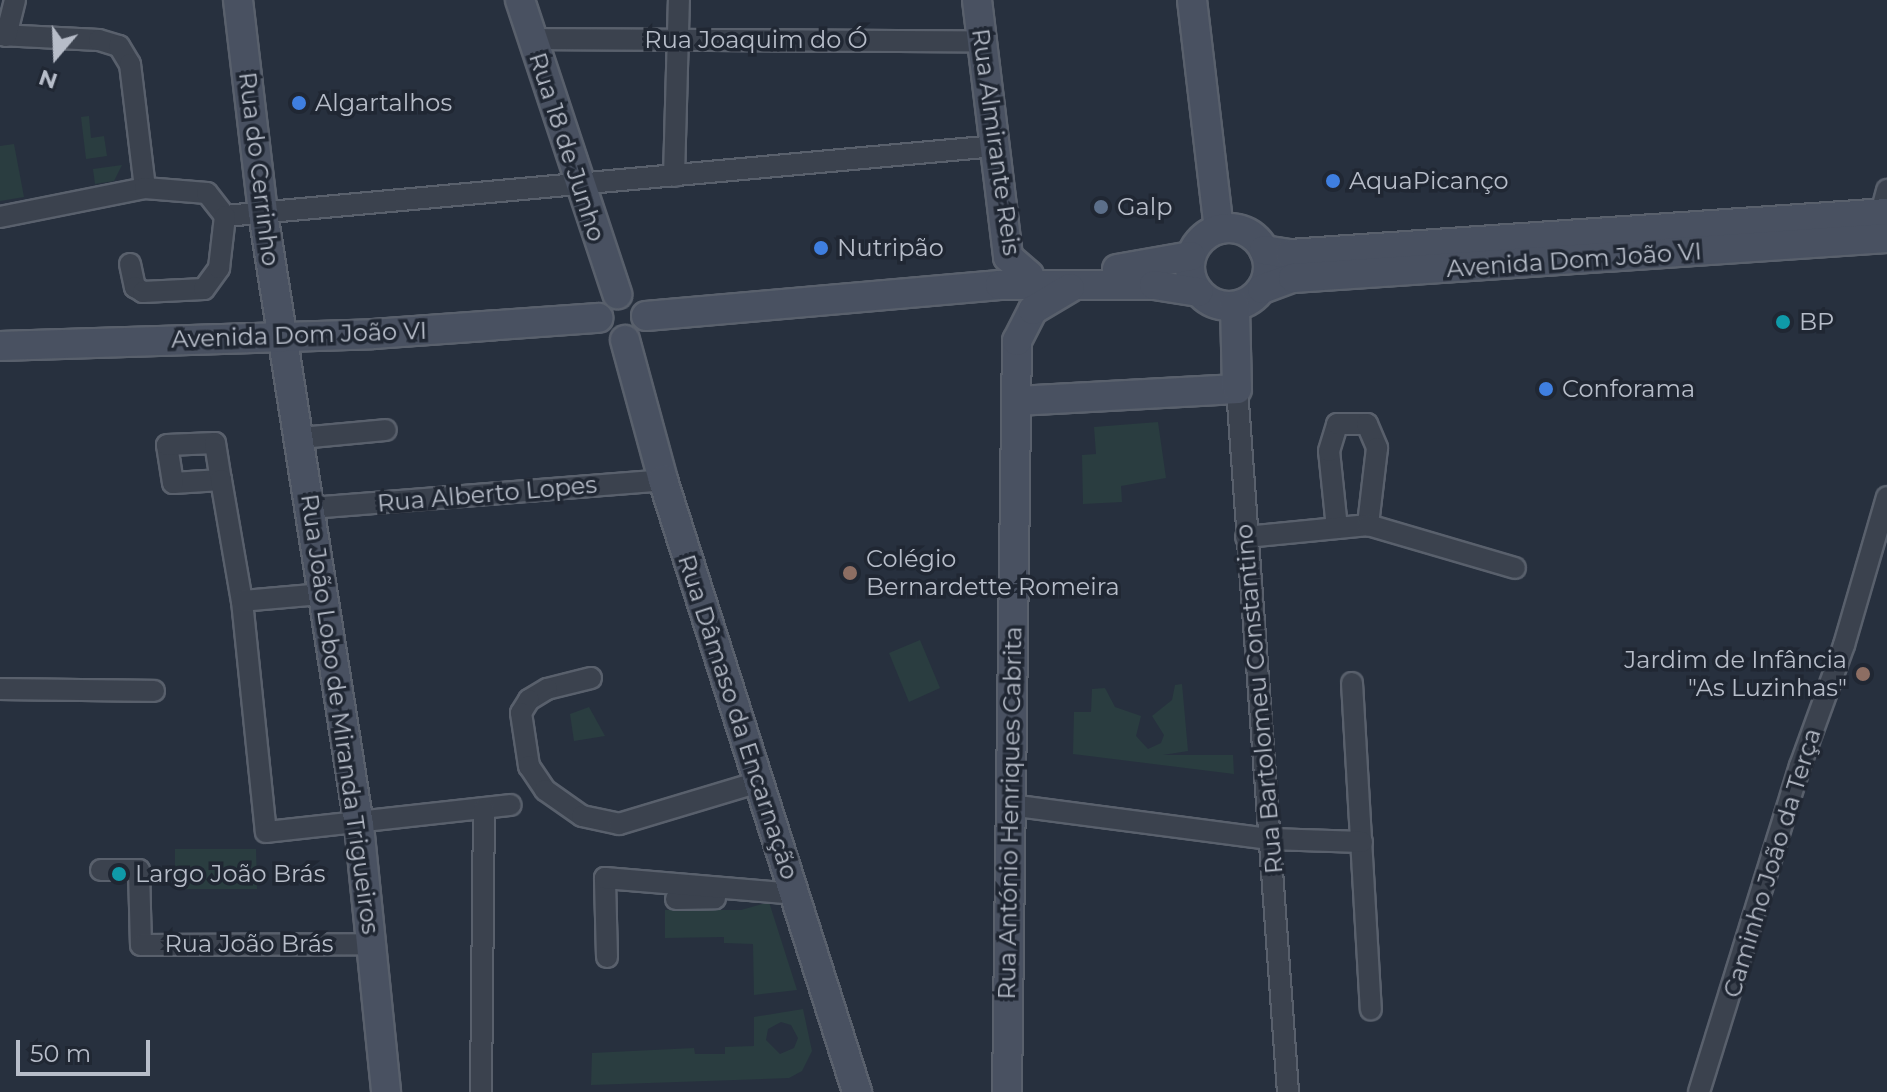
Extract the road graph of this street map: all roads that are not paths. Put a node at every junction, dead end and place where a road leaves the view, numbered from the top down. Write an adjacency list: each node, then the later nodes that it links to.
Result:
1 (15, 0): 7 (street)
2 (238, 0): 15 (main road, Rua do Cerrinho)
3 (520, 0): 8 (main road, Rua 18 de Junho)
4 (679, 0): 9 (street)
5 (977, 0): 10 (main road, Rua Almirante Reis)
6 (1192, 0): 19 (main road)
7 (3, 35): 14 (street)
8 (531, 39): 9 (street, Rua Joaquim do Ó); 13 (main road, Rua 18 de Junho)
9 (678, 40): 10 (street, Rua Joaquim do Ó); 12 (street)
10 (981, 41): 11 (main road, Rua Almirante Reis)
11 (996, 146): 12 (street); 23 (main road, Rua Almirante Reis)
12 (674, 176): 13 (street)
13 (578, 185): 15 (street); 28 (main road, Rua 18 de Junho)
14 (145, 188): 17 (street); 18 (street)
15 (263, 213): 17 (street); 32 (main road, Rua do Cerrinho)
16 (1885, 214): 20 (main road, Avenida Dom João VI); 26 (main road, Avenida Dom João VI)
17 (225, 216): 22 (street)
18 (0, 217)
19 (1219, 229): 20 (main road); 21 (main road)
20 (1264, 250): 26 (main road)
21 (1191, 256): 23 (main road); 27 (main road)
22 (130, 264)
23 (1029, 275): 24 (main road)
24 (1000, 285): 25 (main road); 30 (main road)
25 (1070, 288): 27 (main road); 36 (main road, Rua António Henriques Cabrita)
26 (1262, 289): 29 (main road)
27 (1198, 292): 29 (main road)
28 (617, 294): 30 (main road); 31 (main road)
29 (1235, 306): 35 (main road, Rua Bartolomeu Constantino)
30 (646, 316): 33 (main road)
31 (598, 318): 32 (main road, Avenida Dom João VI); 33 (main road)
32 (283, 338): 34 (main road, Avenida Dom João VI); 38 (main road, Rua João Lobo de Miranda Trigueiros)
33 (625, 340): 40 (main road, Rua Dâmaso da Encarnação)
34 (0, 346)
35 (1237, 389): 36 (main road); 45 (street, Rua Bartolomeu Constantino)
36 (1017, 401): 55 (main road, Rua António Henriques Cabrita)
37 (386, 430): 38 (street)
38 (300, 438): 42 (main road, Rua João Lobo de Miranda Trigueiros)
39 (221, 480): 48 (street)
40 (663, 480): 42 (street, Rua Alberto Lopes); 53 (main road, Rua Dâmaso da Encarnação)
41 (1887, 497): 72 (street, Caminho João da Terça)
42 (311, 508): 47 (main road, Rua João Lobo de Miranda Trigueiros)
43 (1368, 525): 44 (street); 44 (street); 46 (street)
44 (1337, 528): 45 (street)
45 (1246, 537): 58 (street, Rua Bartolomeu Constantino)
46 (1515, 568)
47 (322, 594): 48 (street); 57 (main road, Rua João Lobo de Miranda Trigueiros)
48 (242, 601): 57 (street)
49 (591, 678): 53 (street)
50 (1352, 683): 59 (street)
51 (0, 689): 52 (street)
52 (154, 691)
53 (759, 782): 62 (main road, Rua Dâmaso da Encarnação)
54 (511, 805): 56 (street)
55 (1010, 805): 58 (street); 70 (main road, Rua António Henriques Cabrita)
56 (484, 809): 57 (street); 68 (street)
57 (359, 825): 64 (main road, Rua João Lobo de Miranda Trigueiros)
58 (1270, 839): 59 (street); 71 (street, Rua Bartolomeu Constantino)
59 (1362, 842): 66 (street)
60 (101, 870): 64 (street, Rua João Brás)
61 (742, 892): 62 (street); 63 (street); 65 (street)
62 (794, 894): 69 (main road, Rua Dâmaso da Encarnação)
63 (676, 899)
64 (374, 944): 67 (main road, Rua João Lobo de Miranda Trigueiros)
65 (607, 957)
66 (1371, 1009)
67 (386, 1092)
68 (481, 1092)
69 (857, 1092)
70 (1007, 1092)
71 (1288, 1092)
72 (1699, 1092)

